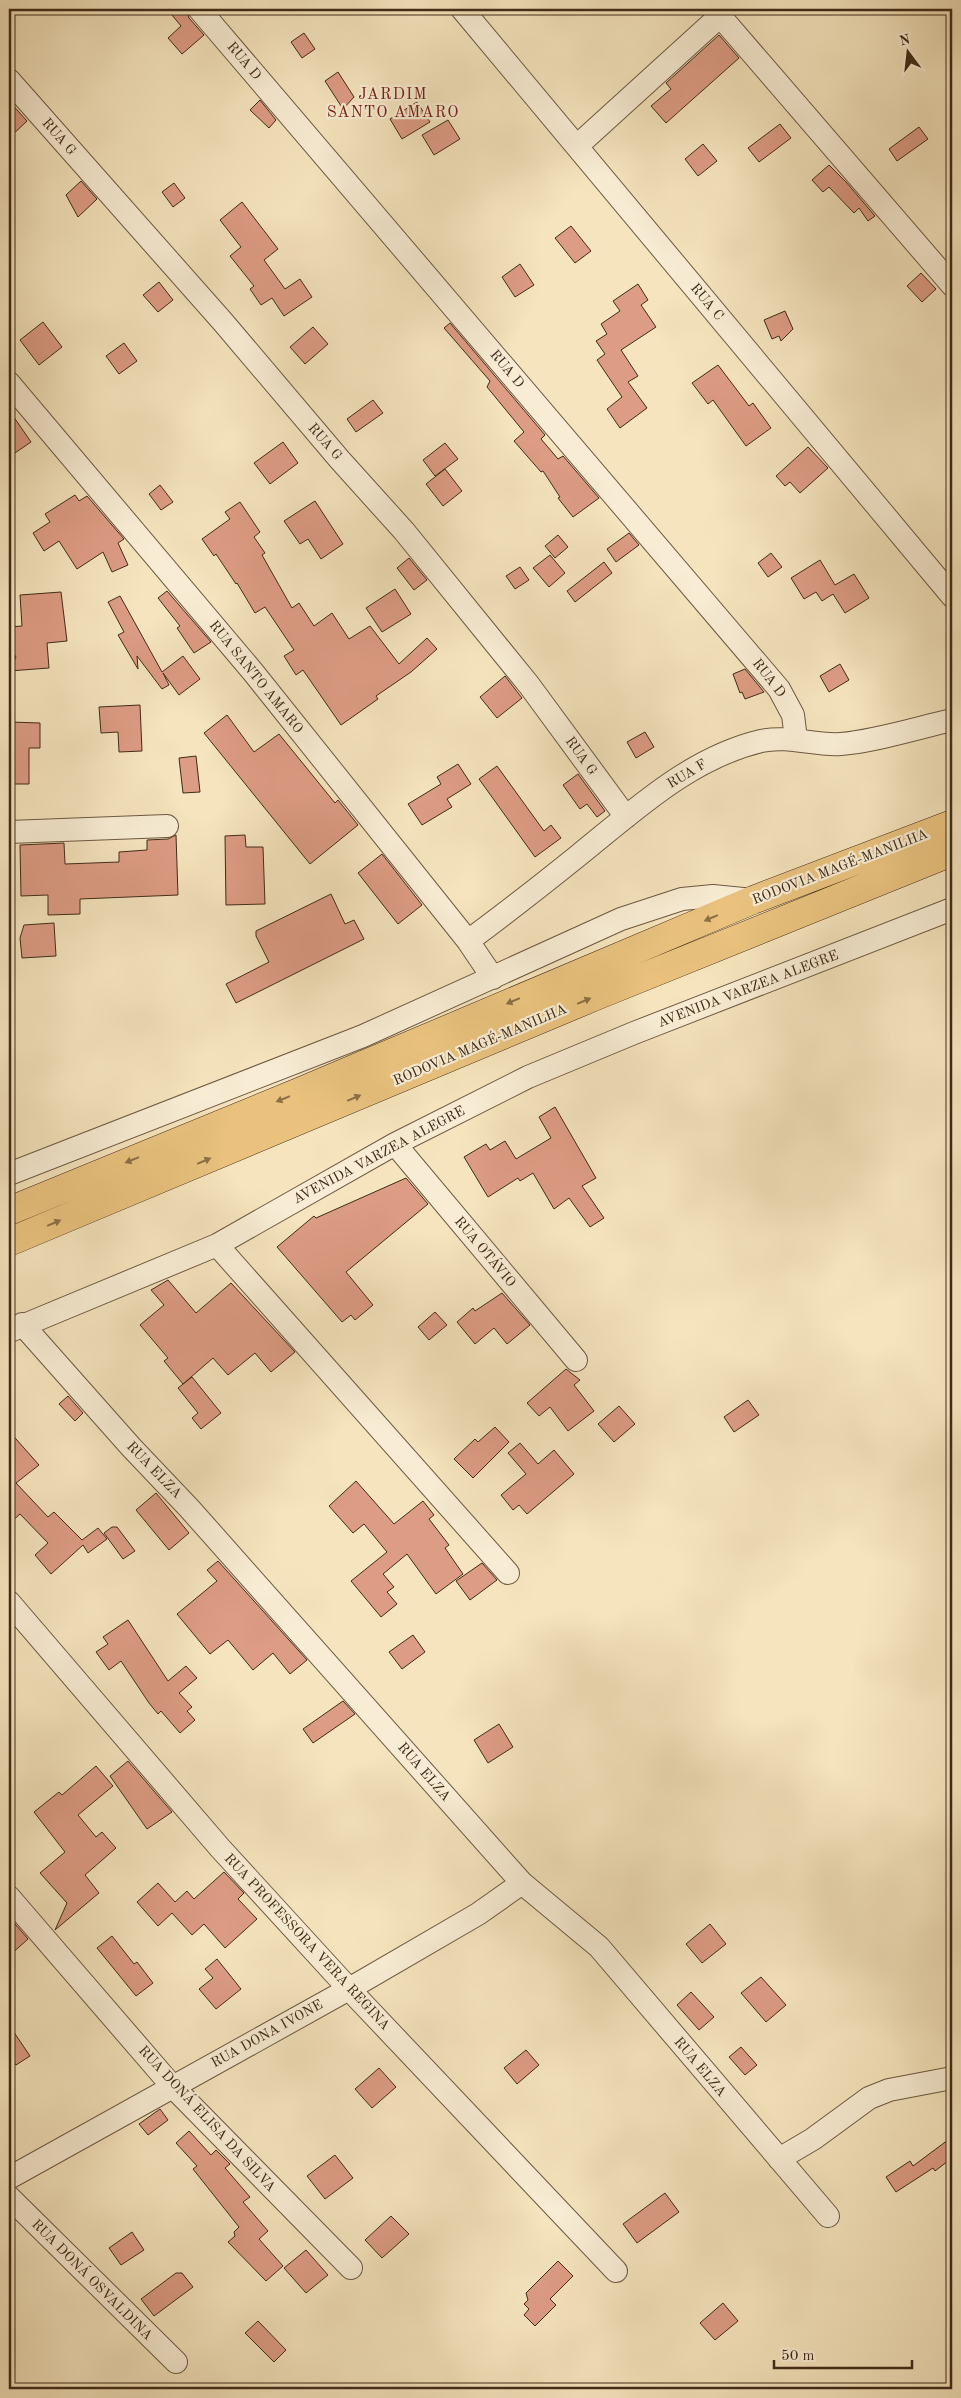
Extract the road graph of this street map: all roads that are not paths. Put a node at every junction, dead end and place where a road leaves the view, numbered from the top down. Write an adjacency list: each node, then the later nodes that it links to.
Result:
1 (199, 9): 10 (street, RUA D)
2 (462, 9): 5 (street, RUA C)
3 (717, 12): 5 (street); 6 (street)
4 (9, 80): 11 (street, RUA G)
5 (577, 146): 8 (street, RUA C)
6 (952, 285)
7 (9, 383): 18 (street, RUA SANTO AMARO)
8 (952, 596)
9 (952, 720): 10 (street, RUA F)
10 (796, 739): 11 (street, RUA F)
11 (626, 817): 18 (street, RUA F)
12 (952, 824): 16 (highway, RODOVIA MAGÉ-MANILHA)
13 (167, 826): 14 (street)
14 (9, 832)
15 (952, 852): 23 (highway, RODOVIA MAGÉ-MANILHA, one-way to 15)
16 (753, 900): 19 (street); 22 (highway, RODOVIA MAGÉ-MANILHA, one-way to 22)
17 (952, 910): 20 (street, AVENIDA VARZEA ALEGRE)
18 (468, 940): 19 (street, RUA SANTO AMARO)
19 (493, 978): 21 (street)
20 (394, 1144): 24 (street, AVENIDA VARZEA ALEGRE); 26 (street, RUA OTÁVIO)
21 (9, 1174)
22 (9, 1210)
23 (9, 1242)
24 (217, 1245): 25 (street, AVENIDA VARZEA ALEGRE); 27 (street)
25 (15, 1328): 29 (street, RUA ELZA)
26 (576, 1360)
27 (508, 1573)
28 (9, 1602): 31 (street, RUA PROFESSORA VERA REGINA)
29 (522, 1883): 31 (street, RUA DONA IVONE); 34 (street, RUA ELZA)
30 (9, 1897): 33 (street, RUA DONÁ ELISA DA SILVA)
31 (349, 1989): 33 (street, RUA DONA IVONE); 39 (street, RUA PROFESSORA VERA REGINA)
32 (952, 2078): 34 (street)
33 (172, 2086): 35 (street, RUA DONA IVONE); 38 (street, RUA DONÁ ELISA DA SILVA)
34 (779, 2160): 37 (street, RUA ELZA)
35 (9, 2178)
36 (9, 2197): 40 (street, RUA DONÁ OSVALDINA)
37 (828, 2216)
38 (351, 2268)
39 (616, 2271)
40 (176, 2362)

